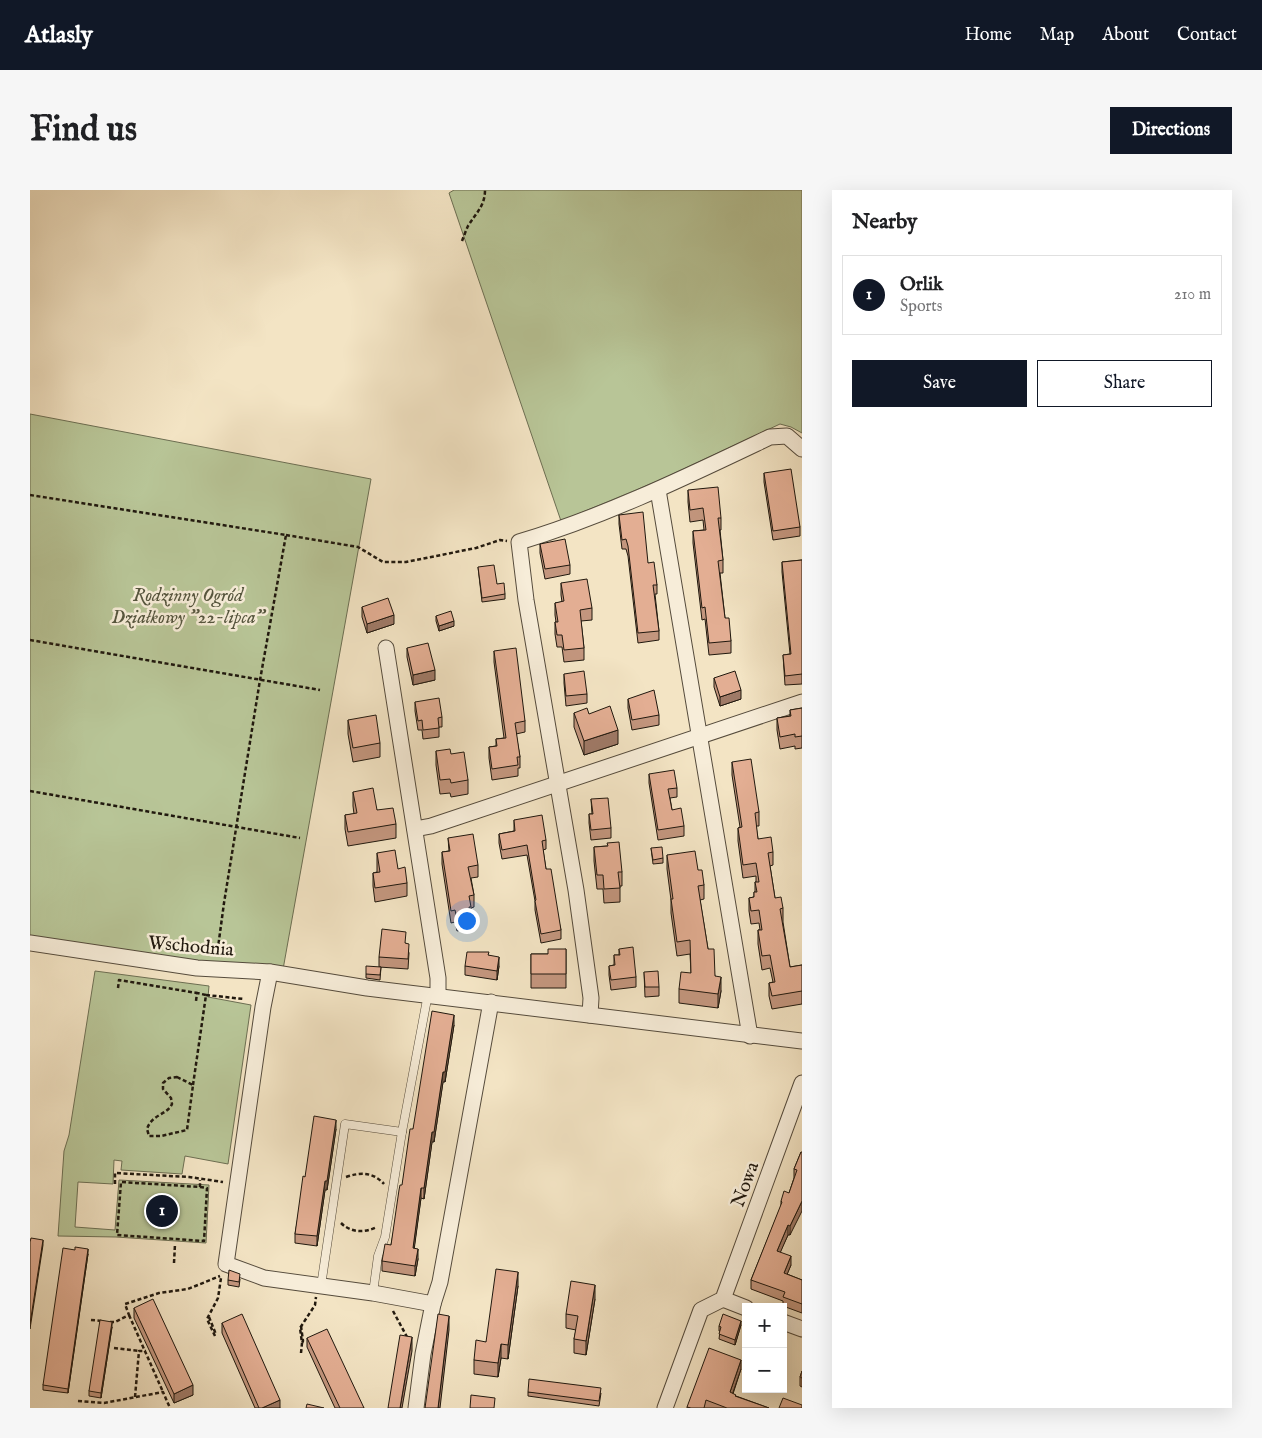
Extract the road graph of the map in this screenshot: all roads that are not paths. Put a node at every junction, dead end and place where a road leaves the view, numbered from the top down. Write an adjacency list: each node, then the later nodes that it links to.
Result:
1 (802, 449): 2 (street)
2 (658, 490): 5 (street); 6 (street)
3 (386, 648): 7 (street)
4 (802, 702): 5 (street)
5 (699, 735): 6 (street); 13 (street)
6 (558, 784): 7 (street); 12 (street)
7 (415, 829): 10 (street)
8 (30, 943): 9 (street, Wschodnia)
9 (270, 972): 10 (street, Wschodnia); 17 (street)
10 (433, 995): 11 (street, Wschodnia); 16 (lane)
11 (491, 1002): 12 (street, Wschodnia); 20 (street)
12 (590, 1015): 13 (street, Wschodnia)
13 (750, 1036): 14 (street, Wschodnia)
14 (802, 1042)
15 (802, 1083): 19 (street, Nowa)
16 (402, 1132): 17 (lane); 18 (lane)
17 (319, 1286): 18 (street)
18 (373, 1293): 20 (street)
19 (723, 1299): 21 (street); 25 (street)
20 (433, 1304): 24 (street)
21 (742, 1306)
22 (787, 1323): 23 (street)
23 (802, 1329)
24 (416, 1408)
25 (665, 1408)

